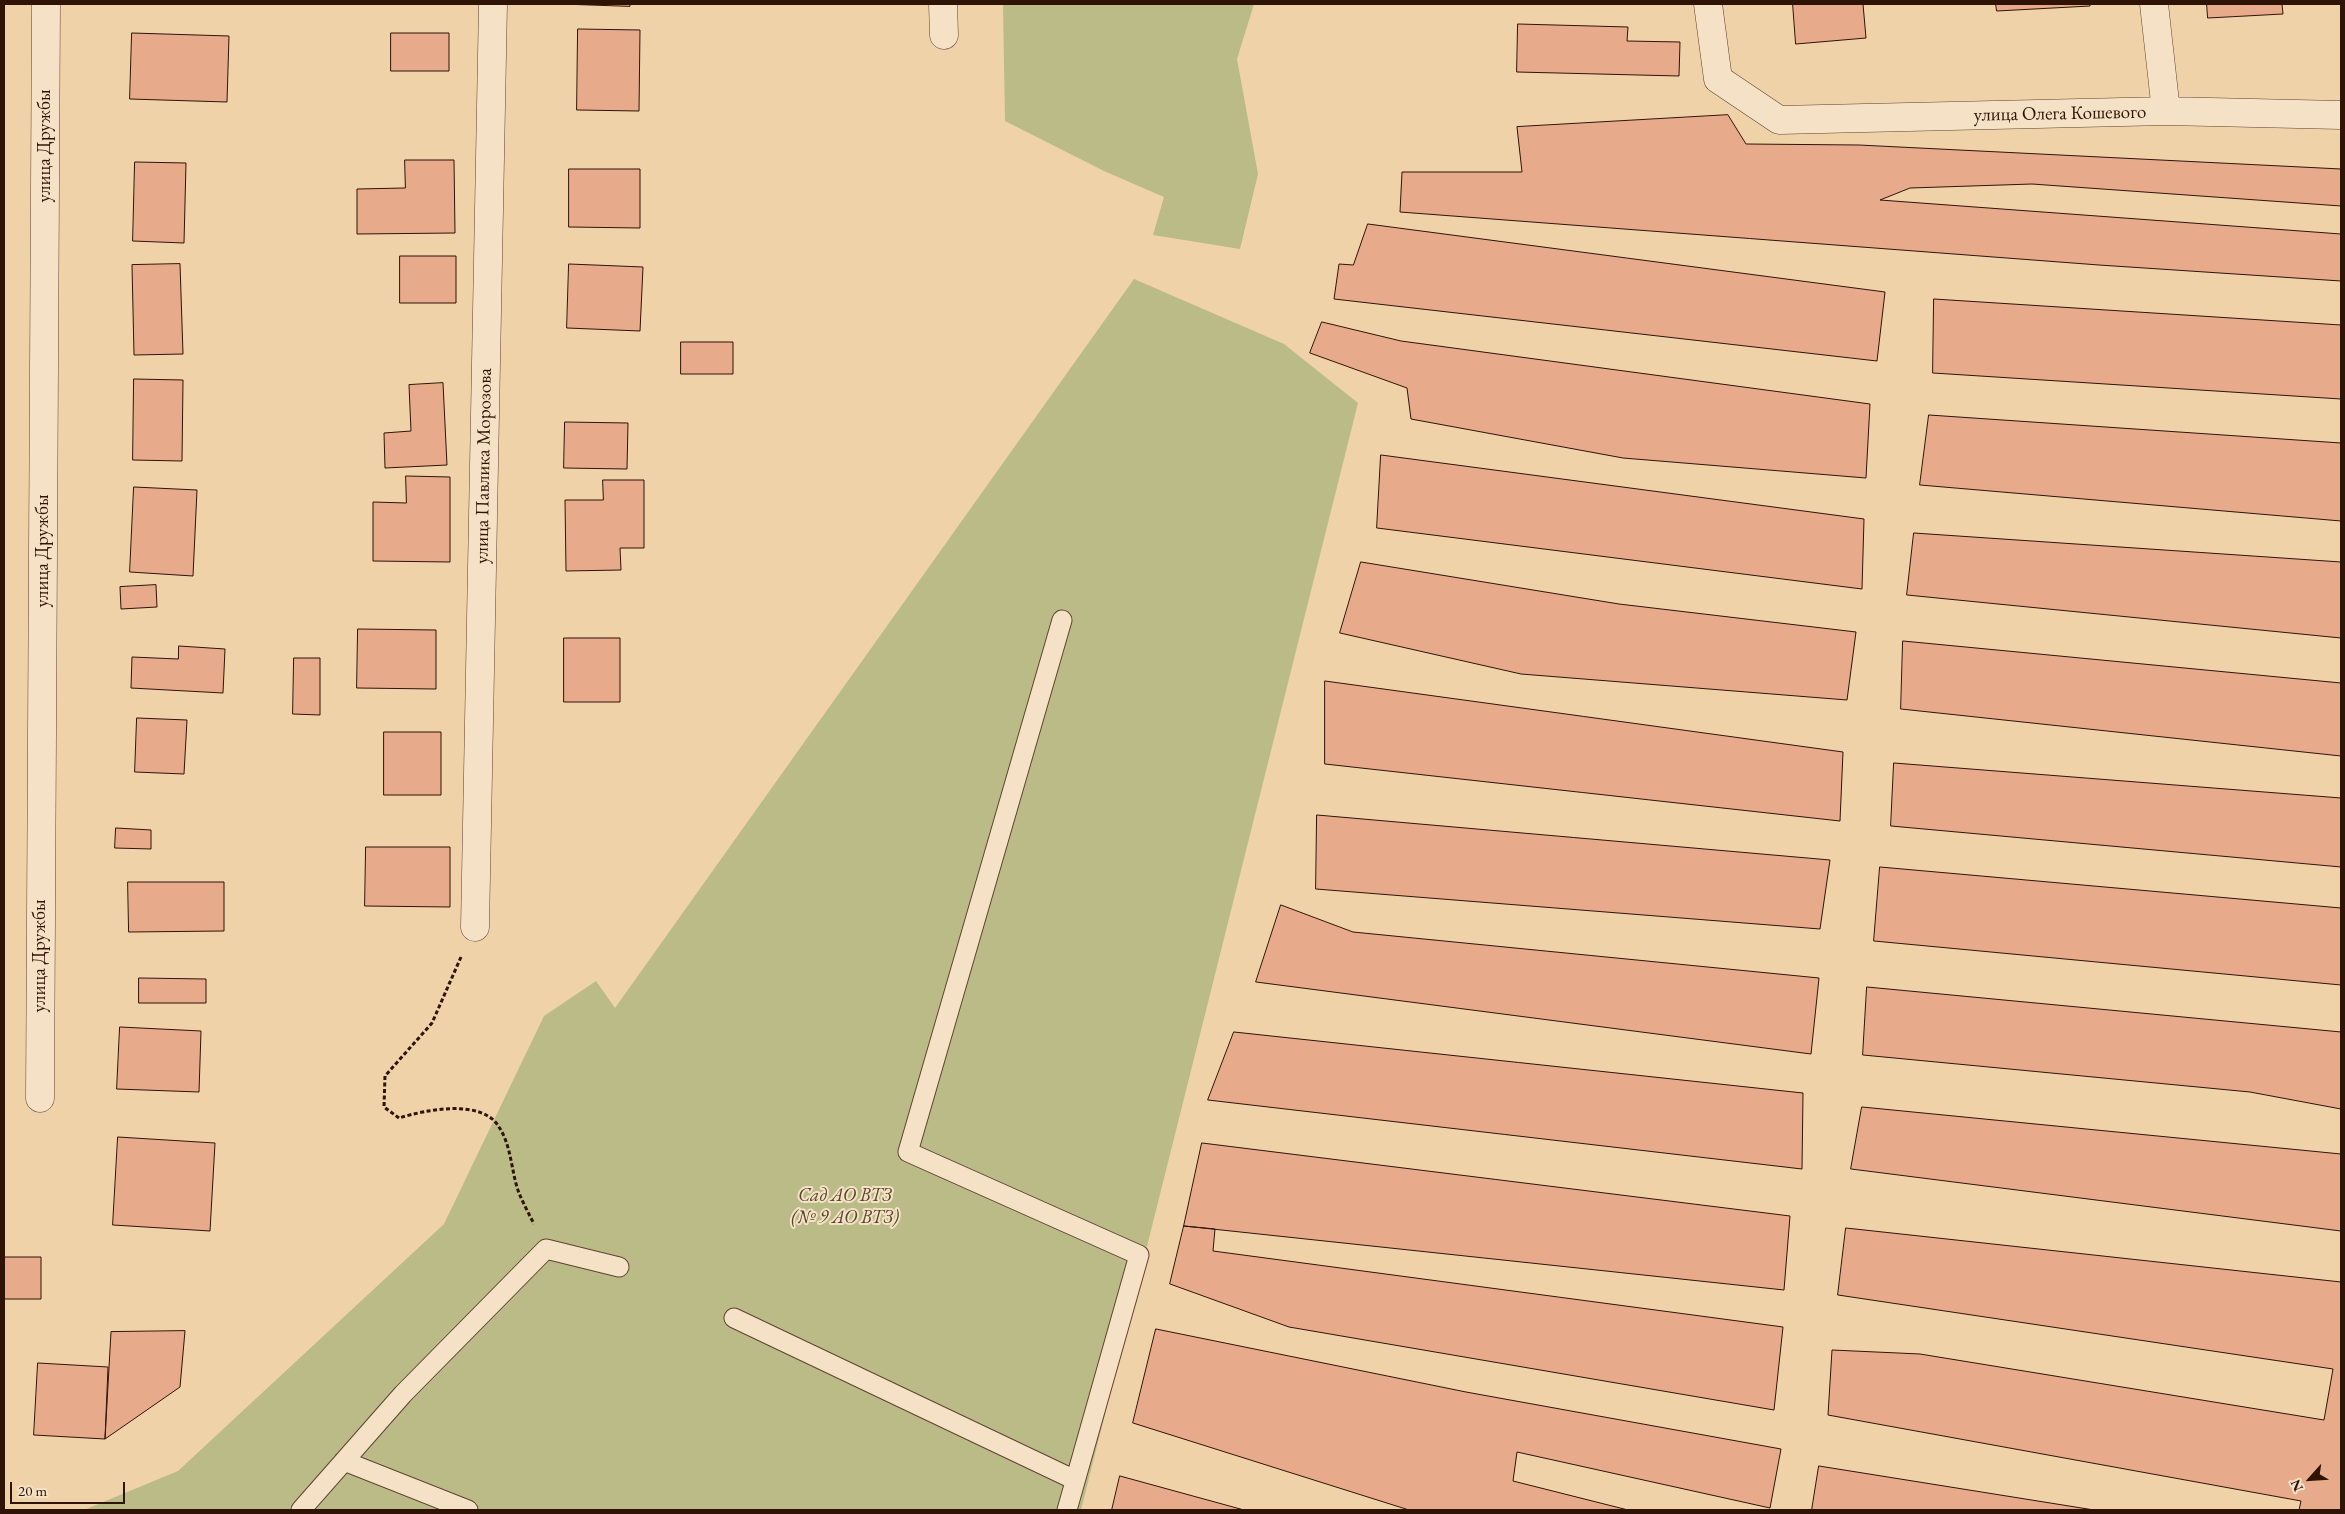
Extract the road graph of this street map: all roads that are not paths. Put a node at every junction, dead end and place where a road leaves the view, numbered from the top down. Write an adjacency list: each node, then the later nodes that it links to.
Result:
1 (46, 4): 11 (street, улица Дружбы)
2 (493, 4): 10 (street, улица Павлика Морозова)
3 (943, 4): 6 (street)
4 (1708, 4): 7 (street, улица Олега Кошевого)
5 (2154, 4): 7 (street)
6 (944, 35)
7 (2166, 111): 8 (street, улица Олега Кошевого)
8 (2341, 115)
9 (1062, 620): 15 (lane)
10 (475, 928)
11 (40, 1098)
12 (618, 1267): 14 (lane)
13 (734, 1318): 15 (lane)
14 (344, 1461): 16 (lane); 17 (lane)
15 (1075, 1480): 18 (lane)
16 (301, 1510)
17 (468, 1510)
18 (1066, 1510)

